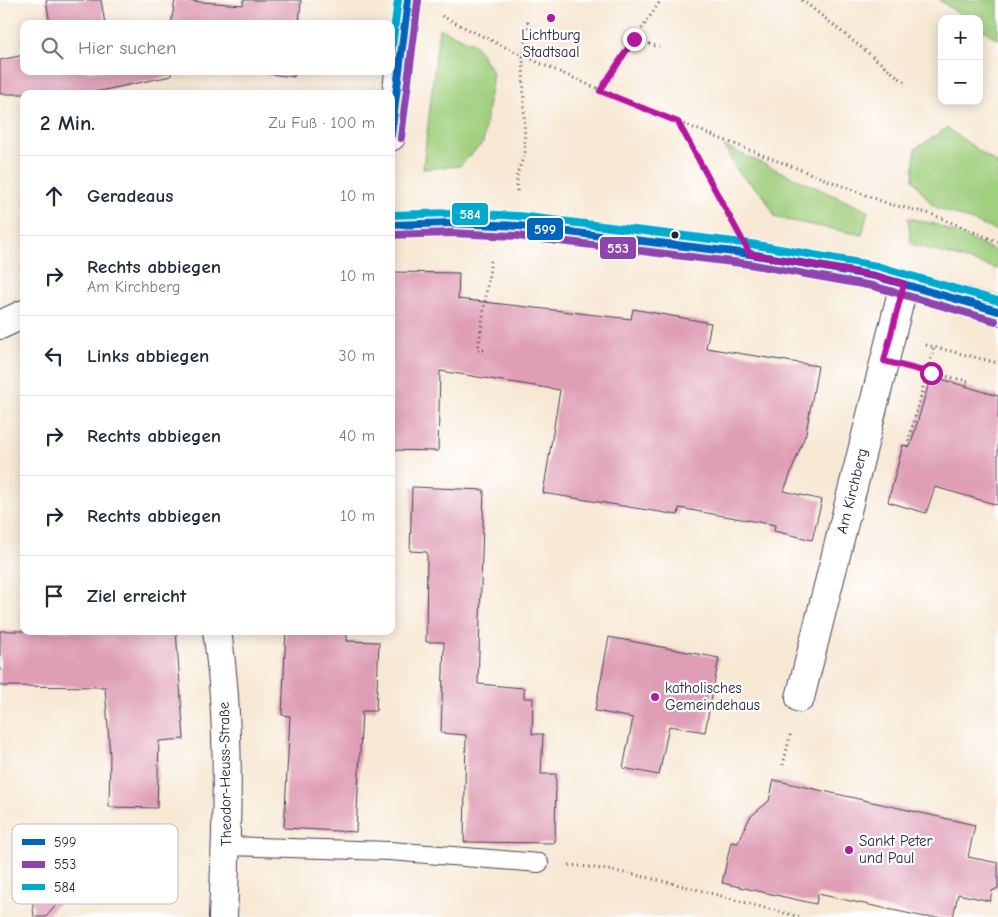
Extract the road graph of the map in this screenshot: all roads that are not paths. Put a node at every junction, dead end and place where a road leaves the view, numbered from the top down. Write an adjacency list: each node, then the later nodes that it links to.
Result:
1 (408, 0): 2 (street)
2 (395, 105)
3 (395, 225): 4 (street)
4 (904, 284): 5 (street); 9 (street, Am Kirchberg)
5 (998, 311)
6 (20, 316): 7 (street)
7 (0, 325)
8 (218, 635): 10 (street, Theodor-Heuss-Straße)
9 (800, 698)
10 (226, 846): 11 (lane); 12 (street, Theodor-Heuss-Straße)
11 (538, 863)
12 (224, 917)

